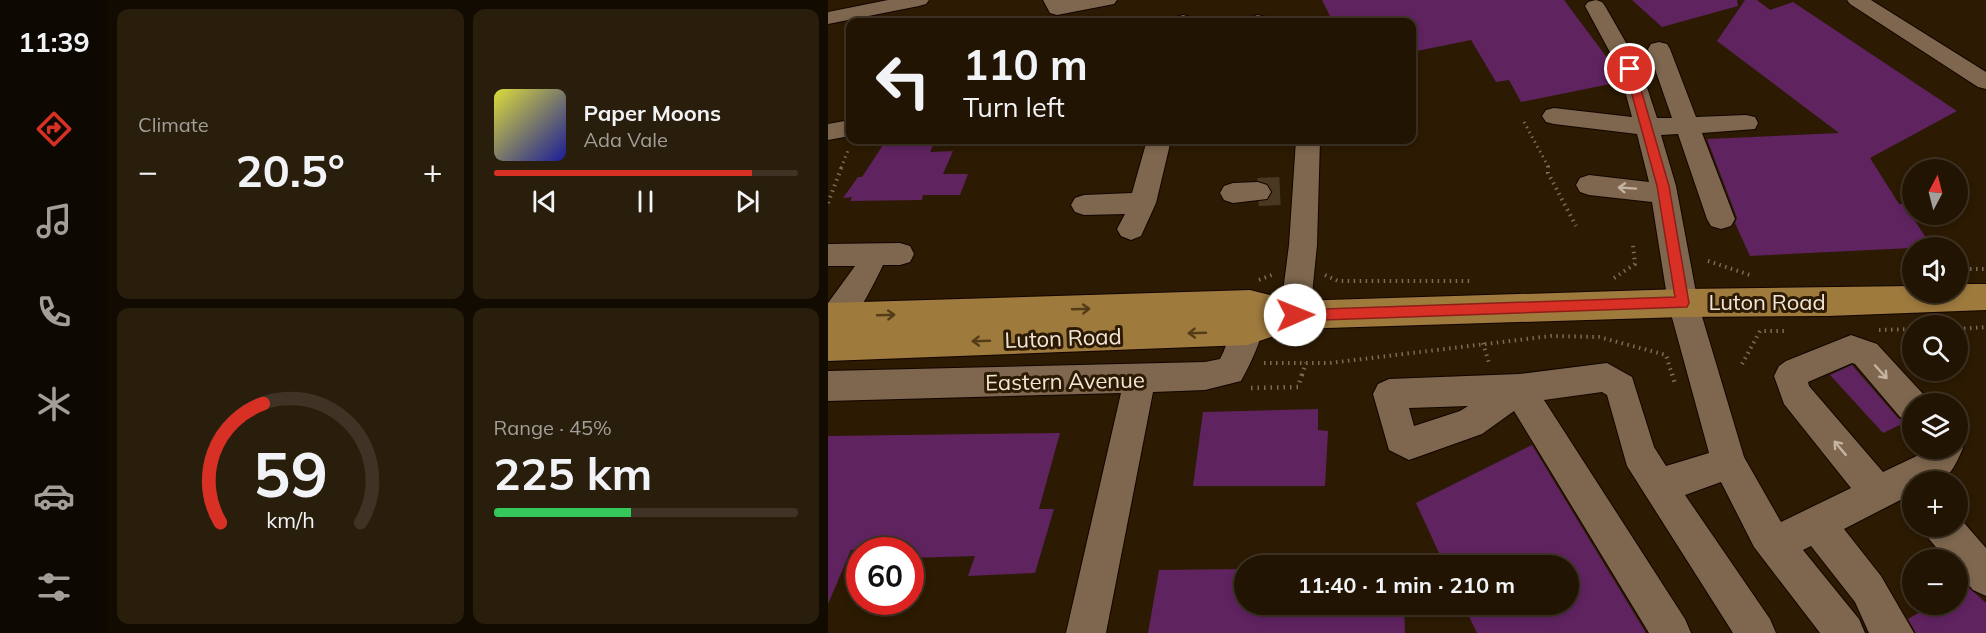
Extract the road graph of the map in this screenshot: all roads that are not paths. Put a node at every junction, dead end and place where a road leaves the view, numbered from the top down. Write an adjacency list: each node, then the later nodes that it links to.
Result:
1 (919, 0): 6 (street)
2 (1053, 0): 3 (street)
3 (1107, 0)
4 (1857, 0): 8 (street)
5 (1595, 6): 9 (street)
6 (828, 18)
7 (1659, 49): 11 (street)
8 (1986, 82)
9 (1640, 101): 12 (street); 12 (street)
10 (1746, 123): 11 (street)
11 (1686, 126): 12 (street); 23 (street)
12 (1648, 127): 20 (street)
13 (828, 132): 14 (street)
14 (846, 136)
15 (1158, 144): 21 (street)
16 (1306, 144): 18 (street)
17 (1589, 185): 20 (street, one-way to 17)
18 (1281, 191): 19 (street); 28 (street)
19 (1233, 193)
20 (1664, 193): 27 (street)
21 (1143, 203): 22 (street); 24 (street)
22 (1084, 205)
23 (1720, 219)
24 (1131, 229)
25 (828, 255): 30 (street)
26 (1986, 297): 27 (main road, Luton Road)
27 (1683, 303): 28 (main road, Luton Road); 35 (street)
28 (1295, 315): 29 (main road, Luton Road)
29 (1249, 317): 30 (main road, Luton Road); 31 (street, Eastern Avenue)
30 (830, 327)
31 (1140, 379): 32 (street, Eastern Avenue); 43 (street)
32 (828, 386)
33 (1902, 395): 37 (street, one-way to 33)
34 (1938, 459): 37 (street)
35 (1729, 463): 36 (street); 40 (street)
36 (1658, 486): 44 (street); 45 (street)
37 (1897, 489): 38 (street)
38 (1816, 523): 40 (street); 42 (street)
39 (1951, 537): 41 (street)
40 (1774, 544): 46 (street)
41 (1986, 577)
42 (1889, 626)
43 (1086, 633)
44 (1671, 633)
45 (1756, 633)
46 (1845, 633)

